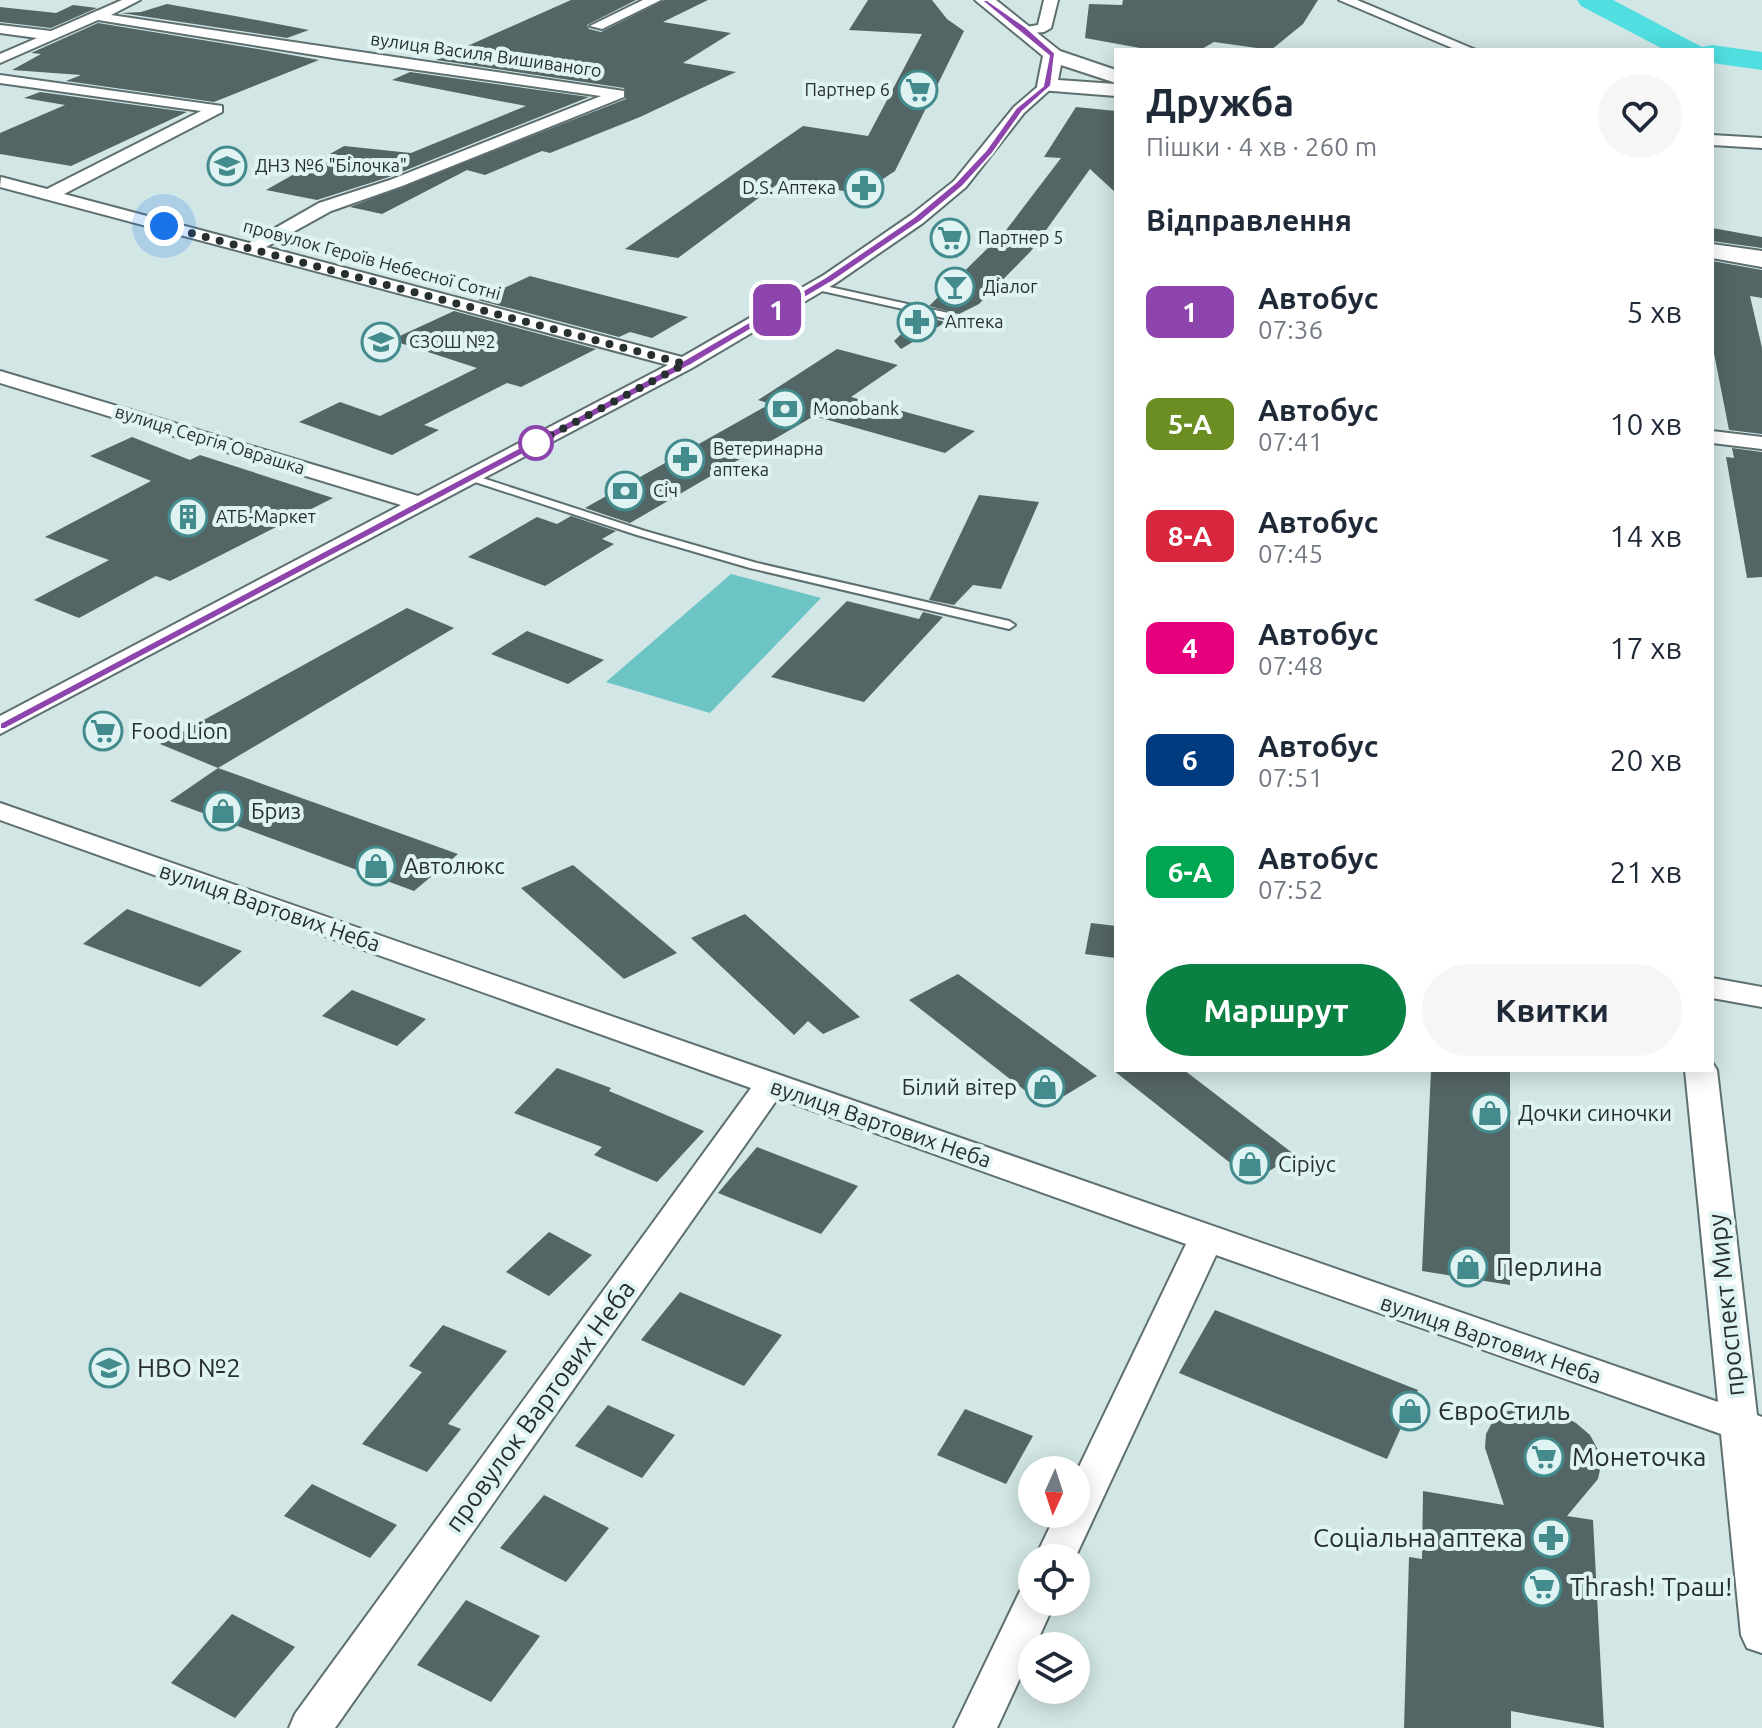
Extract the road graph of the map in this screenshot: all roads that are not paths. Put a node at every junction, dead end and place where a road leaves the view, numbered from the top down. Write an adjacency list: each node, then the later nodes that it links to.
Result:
1 (133, 0): 6 (street)
2 (654, 0): 7 (street)
3 (984, 0): 9 (main road)
4 (1051, 0): 9 (street)
5 (1346, 0): 11 (street)
6 (95, 16): 10 (street); 22 (street, вулиця Василя Вишиваного)
7 (597, 26)
8 (0, 29): 10 (street)
9 (1026, 31): 12 (main road)
10 (50, 35): 13 (street)
11 (1464, 48)
12 (1053, 55): 14 (main road); 16 (main road)
13 (0, 59)
14 (1114, 76)
15 (0, 79): 21 (street)
16 (1047, 86): 17 (main road); 25 (street)
17 (1114, 90)
18 (1714, 140): 19 (street)
19 (1762, 143)
20 (1, 182): 21 (street, провулок Героїв Небесної Сотні)
21 (49, 195): 22 (street, провулок Героїв Небесної Сотні)
22 (250, 249): 27 (street, провулок Героїв Небесної Сотні)
23 (1714, 251): 24 (main road)
24 (1762, 259)
25 (816, 287): 26 (lane); 27 (street)
26 (953, 317)
27 (685, 364): 31 (street)
28 (0, 377): 32 (street, вулиця Сергія Оврашка)
29 (1714, 437): 30 (street)
30 (1762, 443)
31 (470, 477): 32 (street); 33 (lane)
32 (420, 504): 34 (street)
33 (1009, 625)
34 (0, 726)
35 (0, 811): 39 (street, вулиця Вартових Неба)
36 (1714, 988): 37 (street)
37 (1762, 997)
38 (1701, 1072): 41 (street, проспект Миру)
39 (771, 1084): 40 (street, вулиця Вартових Неба); 45 (street, провулок Вартових Неба)
40 (1206, 1238): 41 (street, вулиця Вартових Неба); 42 (street)
41 (1751, 1428): 44 (street, проспект Миру)
42 (1090, 1484)
43 (1028, 1616): 46 (street)
44 (1762, 1635)
45 (310, 1728)
46 (975, 1728)

